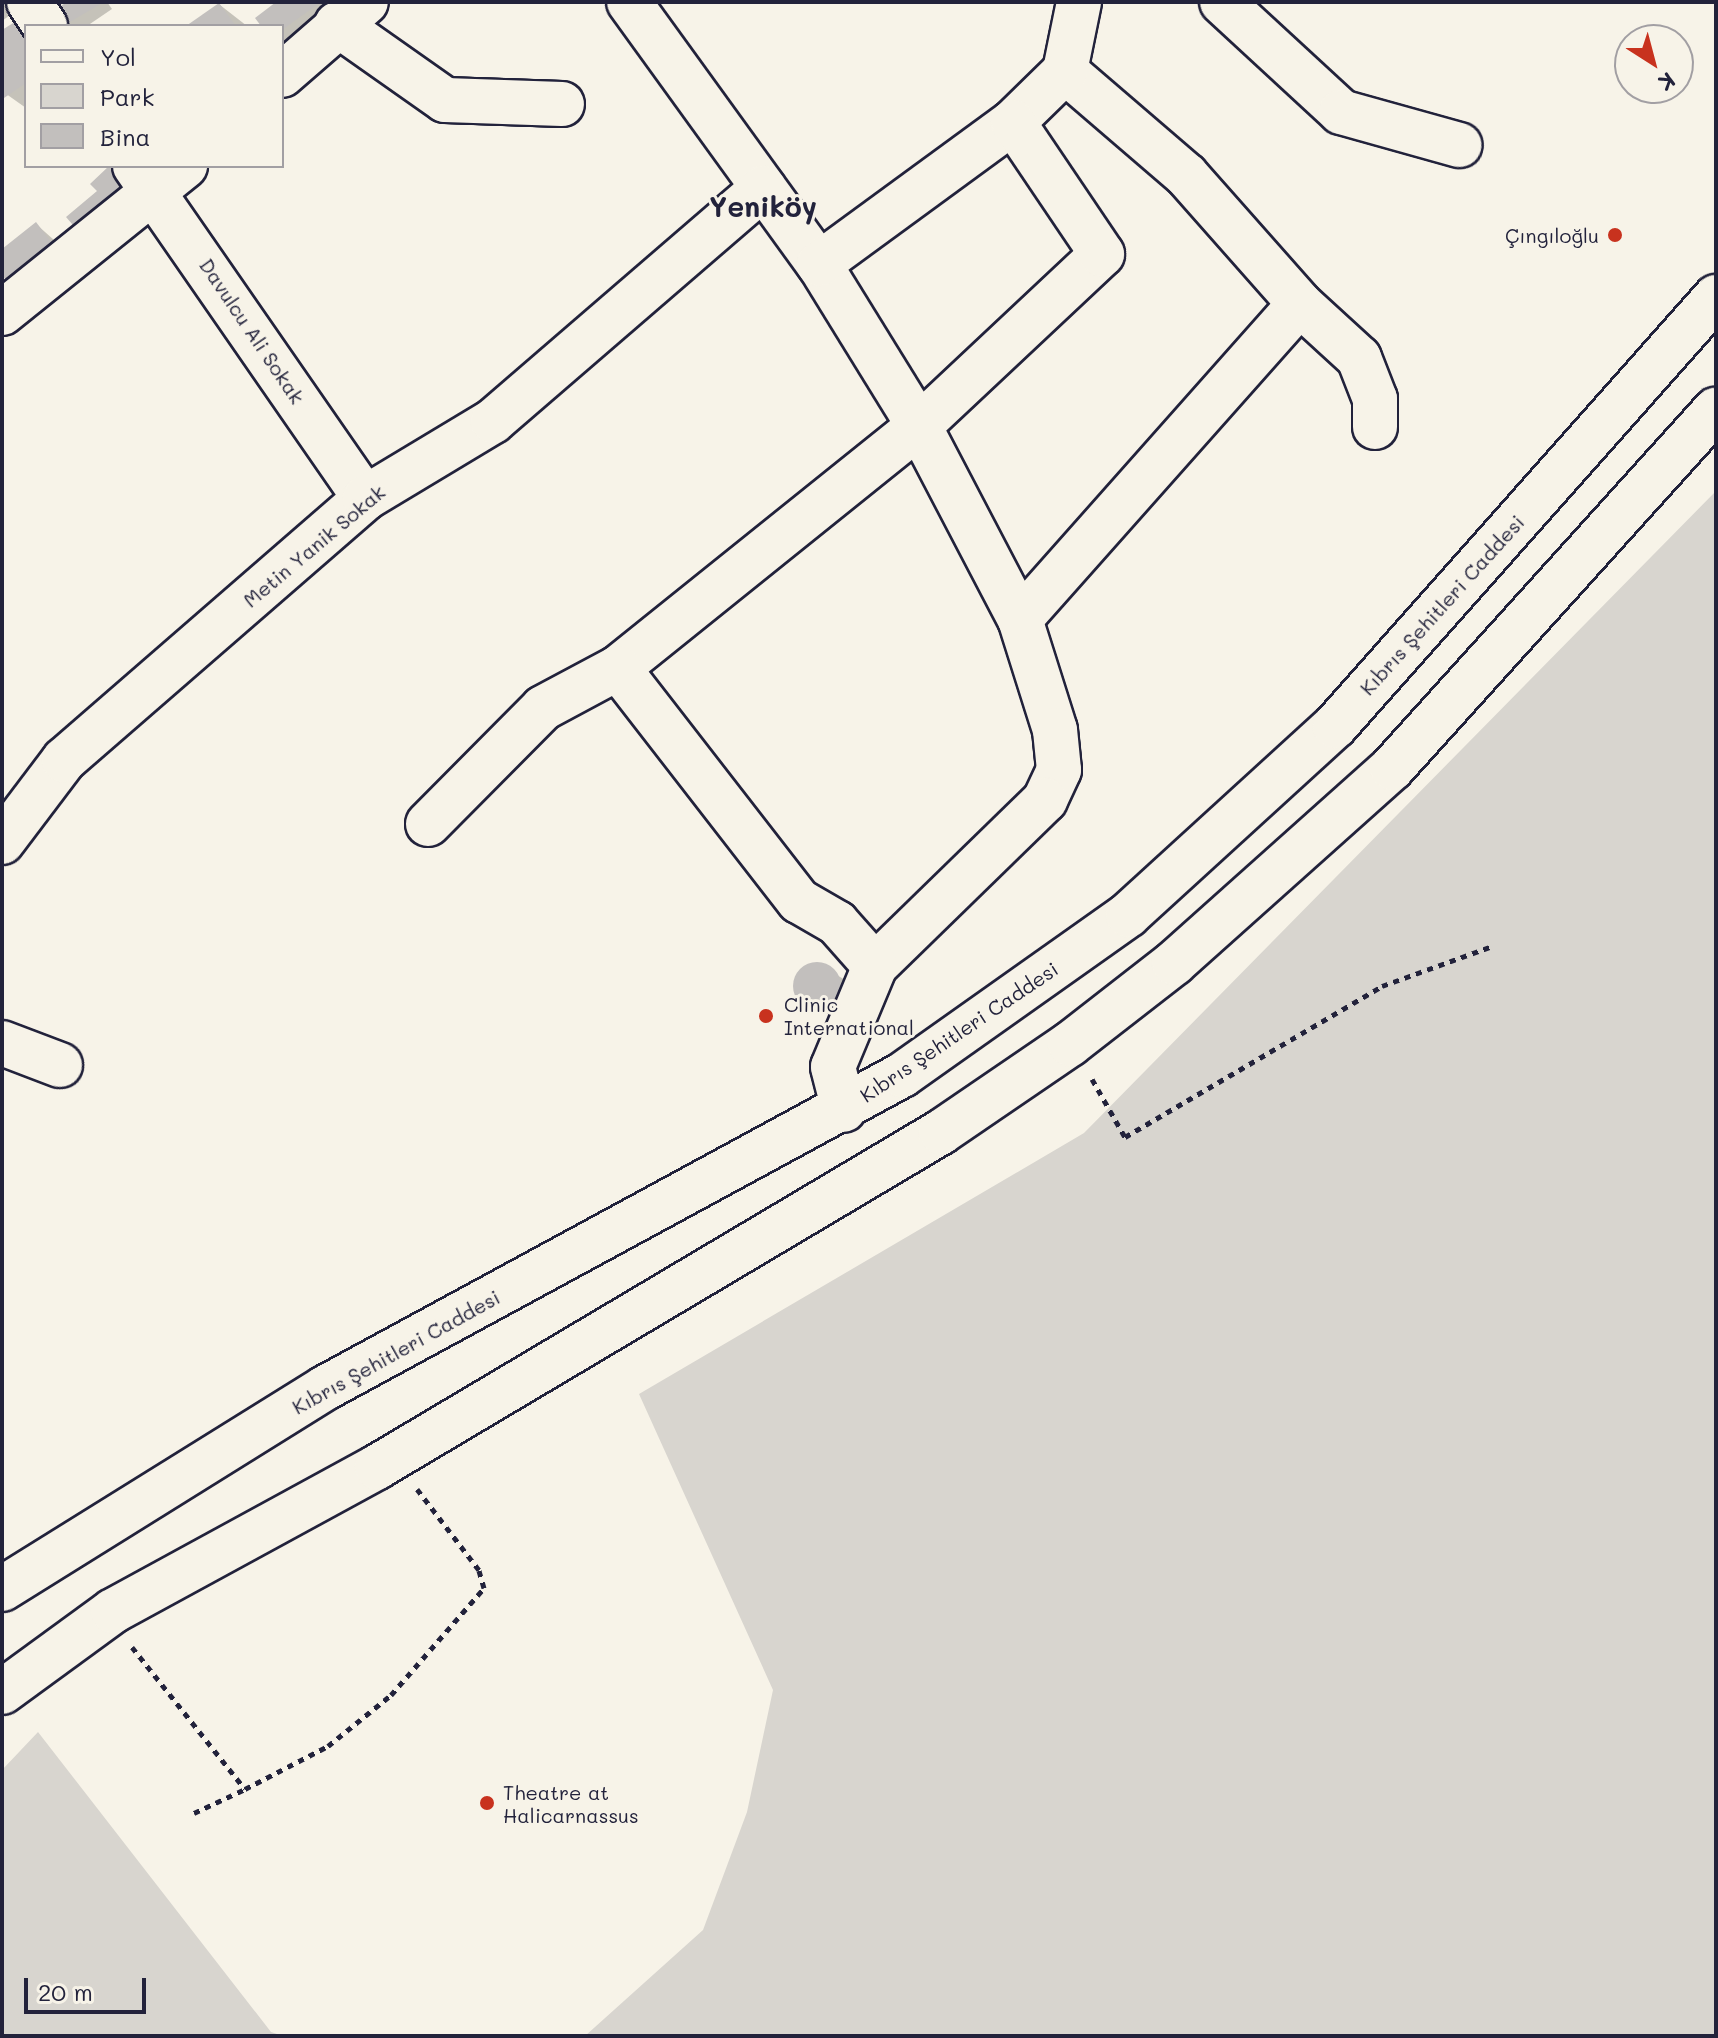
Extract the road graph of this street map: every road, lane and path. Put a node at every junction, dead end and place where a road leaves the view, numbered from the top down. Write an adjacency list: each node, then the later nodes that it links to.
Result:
1 (29, 2): 6 (main road)
2 (629, 2): 13 (main road)
3 (1222, 2): 11 (main road)
4 (1075, 3): 7 (main road)
5 (352, 13): 8 (main road); 9 (main road)
6 (44, 24)
7 (1065, 71): 10 (main road); 16 (main road)
8 (284, 73)
9 (562, 104)
10 (1013, 122): 14 (main road); 19 (main road)
11 (1459, 145)
12 (159, 175): 17 (main road); 21 (main road, Davulcu Ali Sokak)
13 (763, 188): 14 (main road); 21 (main road, Metin Yanik Sokak)
14 (819, 264): 19 (main road)
15 (1716, 297): 31 (main road, Kıbrıs Şehitleri Caddesi)
16 (1300, 304): 20 (main road); 22 (main road)
17 (2, 313)
18 (1716, 410): 32 (main road)
19 (919, 426): 22 (main road); 23 (main road)
20 (1375, 427)
21 (365, 498): 25 (main road, Metin Yanik Sokak)
22 (1020, 619): 27 (main road)
23 (618, 668): 24 (main road); 27 (main road)
24 (428, 824)
25 (2, 842)
26 (1490, 947): 30 (path)
27 (875, 966): 31 (main road)
28 (2, 1043): 29 (main road)
29 (60, 1065)
30 (1091, 1077)
31 (844, 1110): 33 (main road, Kıbrıs Şehitleri Caddesi)
32 (377, 1467): 34 (main road); 36 (path)
33 (2, 1589)
34 (113, 1611): 35 (main road); 36 (path)
35 (2, 1692)
36 (245, 1789): 37 (path)
37 (194, 1813)

